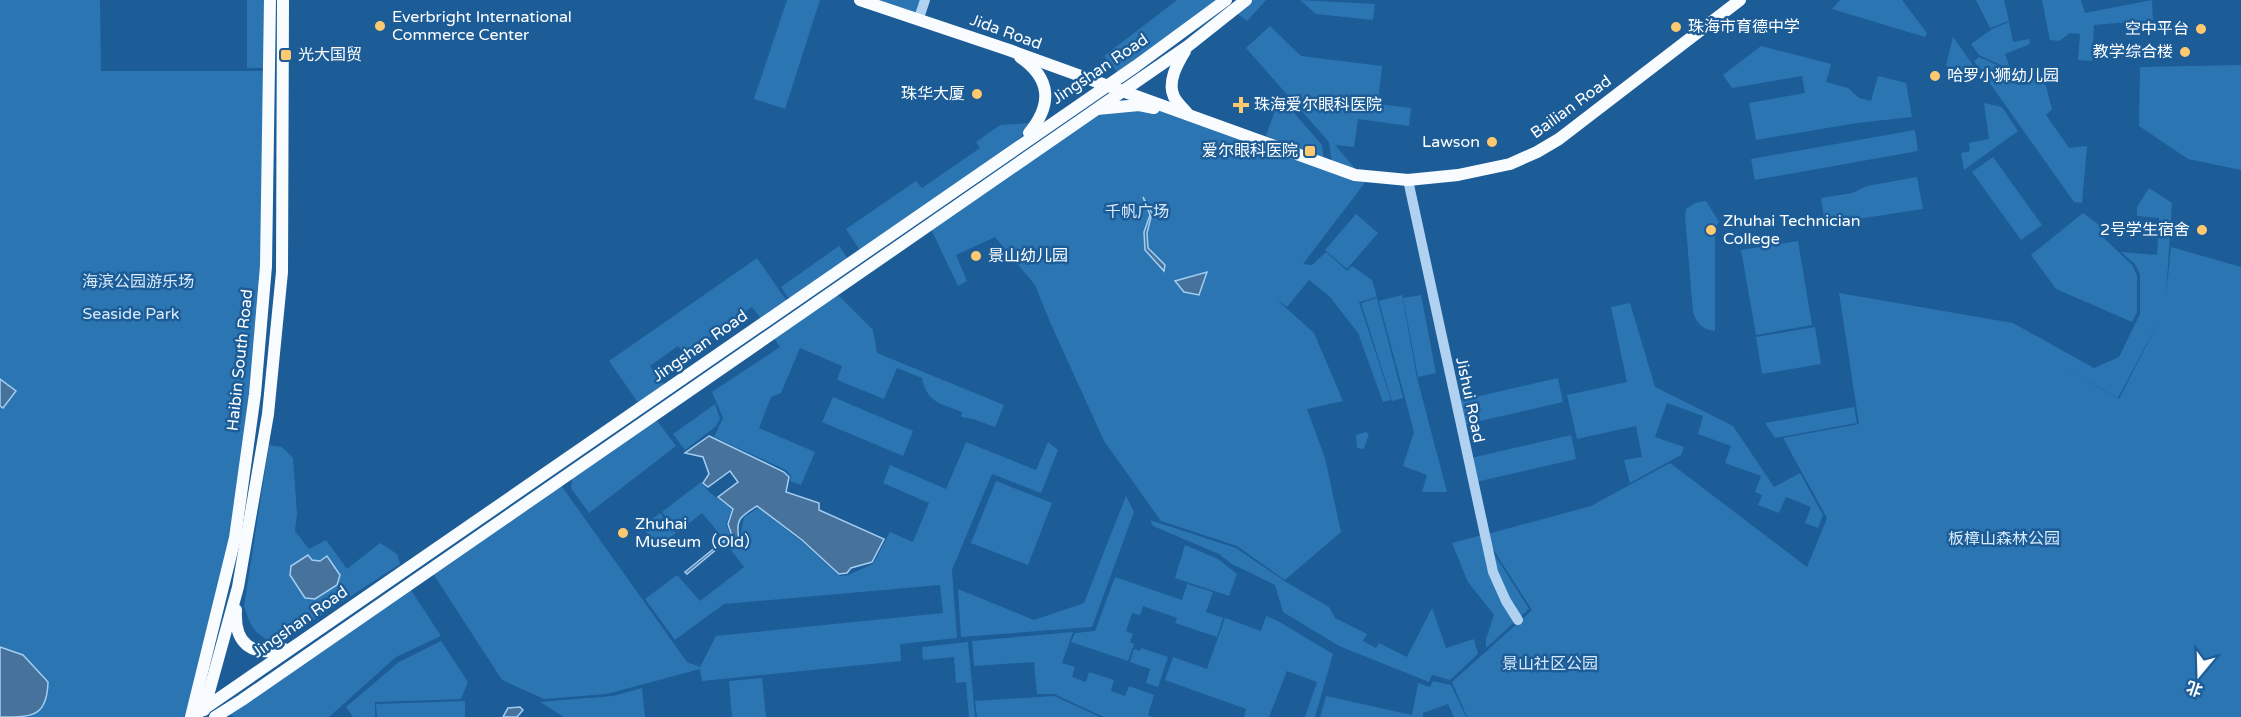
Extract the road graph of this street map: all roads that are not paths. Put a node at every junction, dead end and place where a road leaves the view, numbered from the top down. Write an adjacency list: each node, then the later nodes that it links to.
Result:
1 (270, 0): 21 (main road, Haibin South Road)
2 (283, 0): 17 (main road, Haibin South Road)
3 (860, 0): 8 (main road, Jida Road)
4 (925, 0): 8 (street)
5 (1226, 0): 11 (main road, Jingshan Road)
6 (1246, 0): 9 (main road, Jingshan Road)
7 (1740, 0): 16 (main road, Bailian Road)
8 (919, 18): 10 (main road, Jida Road)
9 (1188, 46): 12 (main road, Jingshan Road); 14 (main road)
10 (1009, 50): 11 (main road, Jida Road); 15 (main road)
11 (1107, 85): 12 (main road, Jida Road); 15 (main road, Jingshan Road)
12 (1123, 90): 13 (main road, Jingshan Road); 14 (main road, Bailian Road)
13 (1095, 109): 14 (main road); 22 (main road, Jingshan Road)
14 (1188, 114): 16 (main road, Bailian Road)
15 (1018, 146): 19 (main road, Jingshan Road)
16 (1408, 180): 18 (street, Jishui Road)
17 (238, 587): 19 (main road); 20 (main road, Haibin South Road)
18 (1518, 620)
19 (294, 646): 20 (main road, Jingshan Road)
20 (203, 712): 21 (main road, Jingshan Road)
21 (191, 717)
22 (215, 717)

